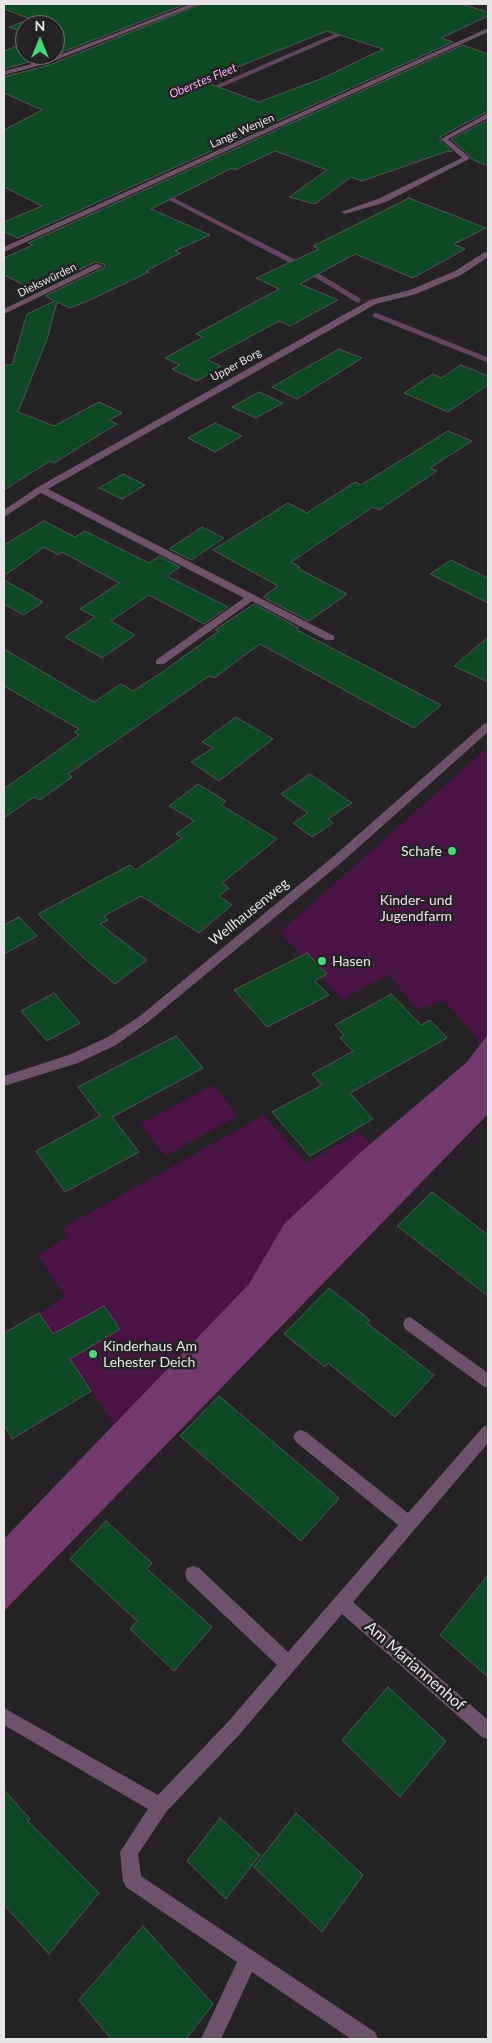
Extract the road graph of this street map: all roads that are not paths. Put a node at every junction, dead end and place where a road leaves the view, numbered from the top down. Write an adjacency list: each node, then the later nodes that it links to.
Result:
1 (196, 4): 3 (street)
2 (488, 30): 6 (street, Lange Wenjen)
3 (4, 73)
4 (488, 115): 5 (street)
5 (344, 212)
6 (4, 250)
7 (488, 254): 10 (street, Upper Borg)
8 (99, 266): 9 (street, Diekswürden)
9 (4, 312)
10 (41, 489): 11 (street, Upper Borg); 12 (street)
11 (4, 514)
12 (250, 598): 13 (street); 14 (street)
13 (330, 638)
14 (160, 662)
15 (488, 726): 16 (street, Wellhausenweg)
16 (4, 1081)
17 (410, 1324): 18 (street)
18 (488, 1380)
19 (488, 1432): 21 (street)
20 (301, 1437): 21 (street)
21 (409, 1524): 23 (street)
22 (193, 1574): 24 (street)
23 (342, 1602): 24 (street); 26 (street, Am Mariannenhof)
24 (288, 1664): 27 (street)
25 (4, 1716): 27 (street)
26 (488, 1731)
27 (160, 1806): 28 (street)
28 (248, 1959): 29 (street); 30 (street)
29 (211, 2039)
30 (368, 2039)

